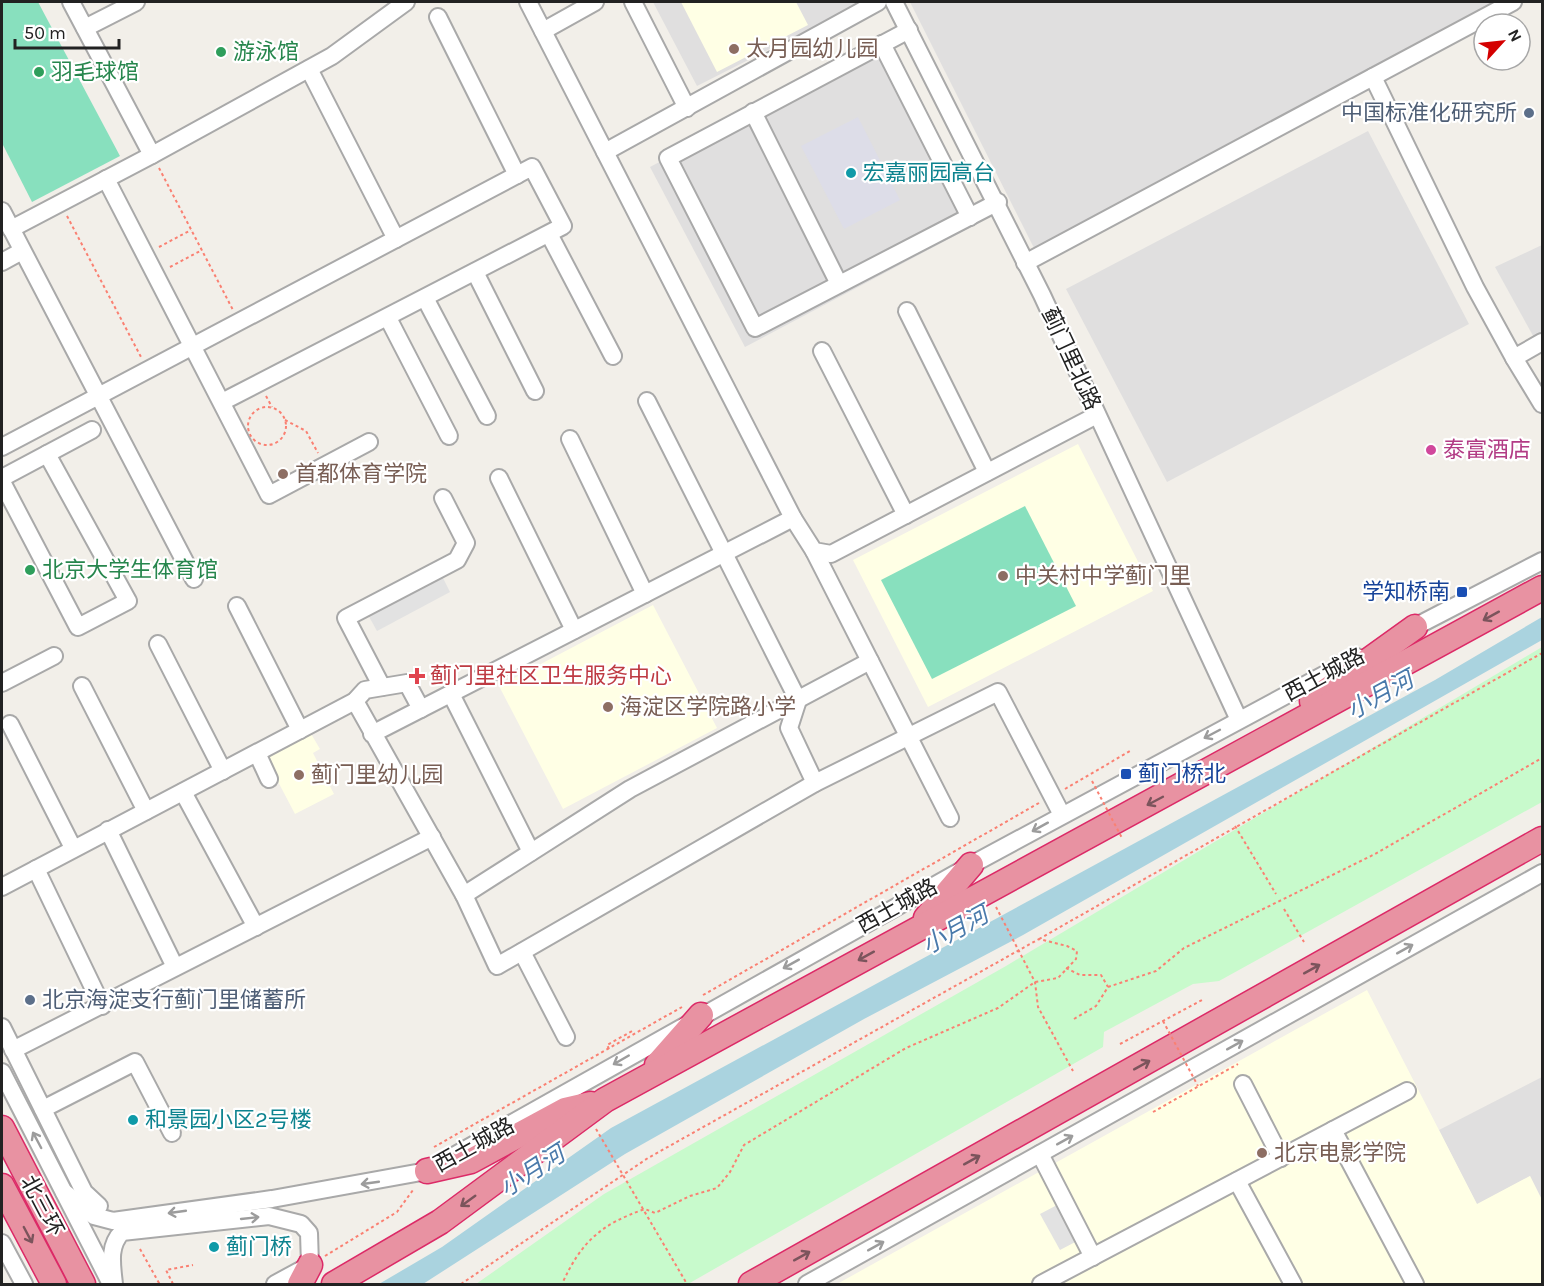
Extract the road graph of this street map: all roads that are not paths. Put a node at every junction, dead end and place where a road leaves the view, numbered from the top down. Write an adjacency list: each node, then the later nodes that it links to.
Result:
1 (71, 2): 11 (street)
2 (136, 2): 11 (street)
3 (406, 2): 15 (street)
4 (528, 2): 12 (street)
5 (595, 2): 12 (street)
6 (633, 2): 17 (street)
7 (878, 2): 17 (street)
8 (894, 2): 13 (street, 蓟门里北路)
9 (1514, 2): 16 (street)
10 (438, 17): 21 (street)
11 (85, 28): 20 (street)
12 (543, 30): 19 (street)
13 (909, 30): 14 (street); 31 (street, 蓟门里北路)
14 (882, 44): 18 (street); 25 (street)
15 (309, 69): 20 (street); 28 (street)
16 (1373, 77): 31 (street); 41 (street)
17 (687, 108): 19 (street)
18 (753, 112): 33 (street); 33 (street)
19 (605, 152): 60 (street)
20 (152, 155): 22 (street)
21 (517, 175): 27 (street); 28 (street)
22 (106, 179): 26 (street); 38 (street)
23 (998, 202): 25 (street)
24 (2, 212): 26 (street)
25 (970, 217): 33 (street)
26 (10, 229): 29 (street)
27 (549, 234): 32 (street); 40 (street)
28 (396, 239): 38 (street)
29 (22, 251): 30 (street); 43 (street)
30 (2, 262)
31 (1025, 263): 47 (street, 蓟门里北路)
32 (475, 272): 34 (street); 42 (street)
33 (839, 284)
34 (425, 298): 36 (street); 48 (street)
35 (907, 311): 55 (street)
36 (388, 318): 45 (street); 50 (street)
37 (1542, 342): 41 (street)
38 (194, 346): 43 (street); 45 (street)
39 (822, 351): 59 (street)
40 (613, 356)
41 (1514, 358): 46 (street)
42 (535, 391)
43 (99, 396): 53 (street); 64 (street)
44 (647, 401): 62 (street)
45 (222, 402): 52 (street)
46 (1542, 404)
47 (1097, 415): 55 (street); 80 (street, 蓟门里北路)
48 (487, 416)
49 (92, 430): 54 (street)
50 (449, 436)
51 (570, 439): 66 (street)
52 (369, 442)
53 (2, 447)
54 (47, 454): 57 (street); 57 (street)
55 (987, 472): 59 (street)
56 (499, 478): 69 (street)
57 (2, 480)
58 (444, 498): 75 (street)
59 (906, 515): 61 (street)
60 (793, 518): 61 (street); 62 (street)
61 (814, 551): 72 (street)
62 (722, 554): 66 (street); 77 (street)
63 (1542, 561): 68 (street, 西土城路)
64 (194, 579)
65 (1542, 588): 86 (highway, 西土城路, one-way to 86)
66 (645, 594): 69 (street)
67 (237, 606): 82 (street)
68 (1415, 627): 80 (street, 西土城路); 86 (highway)
69 (574, 630): 76 (street)
70 (158, 644): 87 (street)
71 (54, 656): 73 (street)
72 (870, 661): 77 (street); 84 (street)
73 (2, 683)
74 (82, 686): 91 (street)
75 (382, 687): 78 (street); 79 (street)
76 (451, 694): 79 (street); 98 (street)
77 (798, 700): 89 (street); 98 (street)
78 (355, 701): 82 (street); 83 (street)
79 (421, 709): 83 (street)
80 (1239, 720): 92 (street, 西土城路, one-way to 92)
81 (10, 724): 97 (street)
82 (300, 730): 85 (street)
83 (372, 734): 95 (street)
84 (908, 738): 89 (street); 92 (street); 93 (street)
85 (257, 753): 87 (street); 88 (street)
86 (1229, 762): 105 (highway, 西土城路, one-way to 105)
87 (223, 771): 90 (street)
88 (269, 778)
89 (815, 783): 106 (street)
90 (183, 792): 91 (street); 104 (street)
91 (146, 811): 94 (street)
92 (1062, 815): 99 (street, 西土城路, one-way to 99)
93 (950, 818)
94 (108, 830): 97 (street); 107 (street)
95 (432, 837): 103 (street); 104 (street)
96 (1536, 844): 141 (highway, one-way to 96)
97 (73, 848): 100 (street)
98 (531, 852): 103 (street)
99 (971, 865): 105 (highway); 108 (street, 西土城路, one-way to 108)
100 (36, 869): 102 (street); 109 (street)
101 (1542, 873): 122 (street, one-way to 101)
102 (2, 887)
103 (464, 895): 106 (street)
104 (256, 927): 107 (street)
105 (917, 928): 114 (highway, 西土城路, one-way to 114)
106 (522, 952): 111 (street)
107 (175, 967): 109 (street)
108 (698, 1004): 114 (highway); 124 (street, 西土城路, one-way to 124)
109 (102, 1006): 112 (street)
110 (2, 1027): 112 (street)
111 (566, 1037)
112 (14, 1050): 118 (street)
113 (2, 1072): 127 (street, one-way to 113)
114 (646, 1077): 117 (highway, 西土城路)
115 (1243, 1084): 123 (street)
116 (1407, 1091): 120 (street)
117 (605, 1100): 124 (highway); 140 (highway, 西土城路, one-way to 140)
118 (43, 1109): 121 (street); 128 (street)
119 (2, 1128): 137 (highway, 北三环)
120 (1333, 1130): 123 (street); 133 (street)
121 (172, 1133)
122 (1040, 1154): 130 (street); 142 (street, one-way to 122)
123 (1281, 1158): 125 (street)
124 (427, 1171): 127 (street, one-way to 127)
125 (1237, 1181): 130 (street); 144 (street)
126 (2, 1186): 136 (highway, 北三环, one-way to 136)
127 (64, 1192): 138 (street)
128 (99, 1206)
129 (2, 1243): 131 (street)
130 (1094, 1257): 143 (street)
131 (13, 1265): 134 (street); 135 (street)
132 (305, 1275): 138 (street, one-way to 132); 139 (street)
133 (1410, 1283)
134 (8, 1284)
135 (24, 1284)
136 (54, 1284)
137 (83, 1284)
138 (113, 1284)
139 (275, 1284)
140 (334, 1284)
141 (751, 1284)
142 (807, 1284)
143 (1041, 1284)
144 (1293, 1284)

